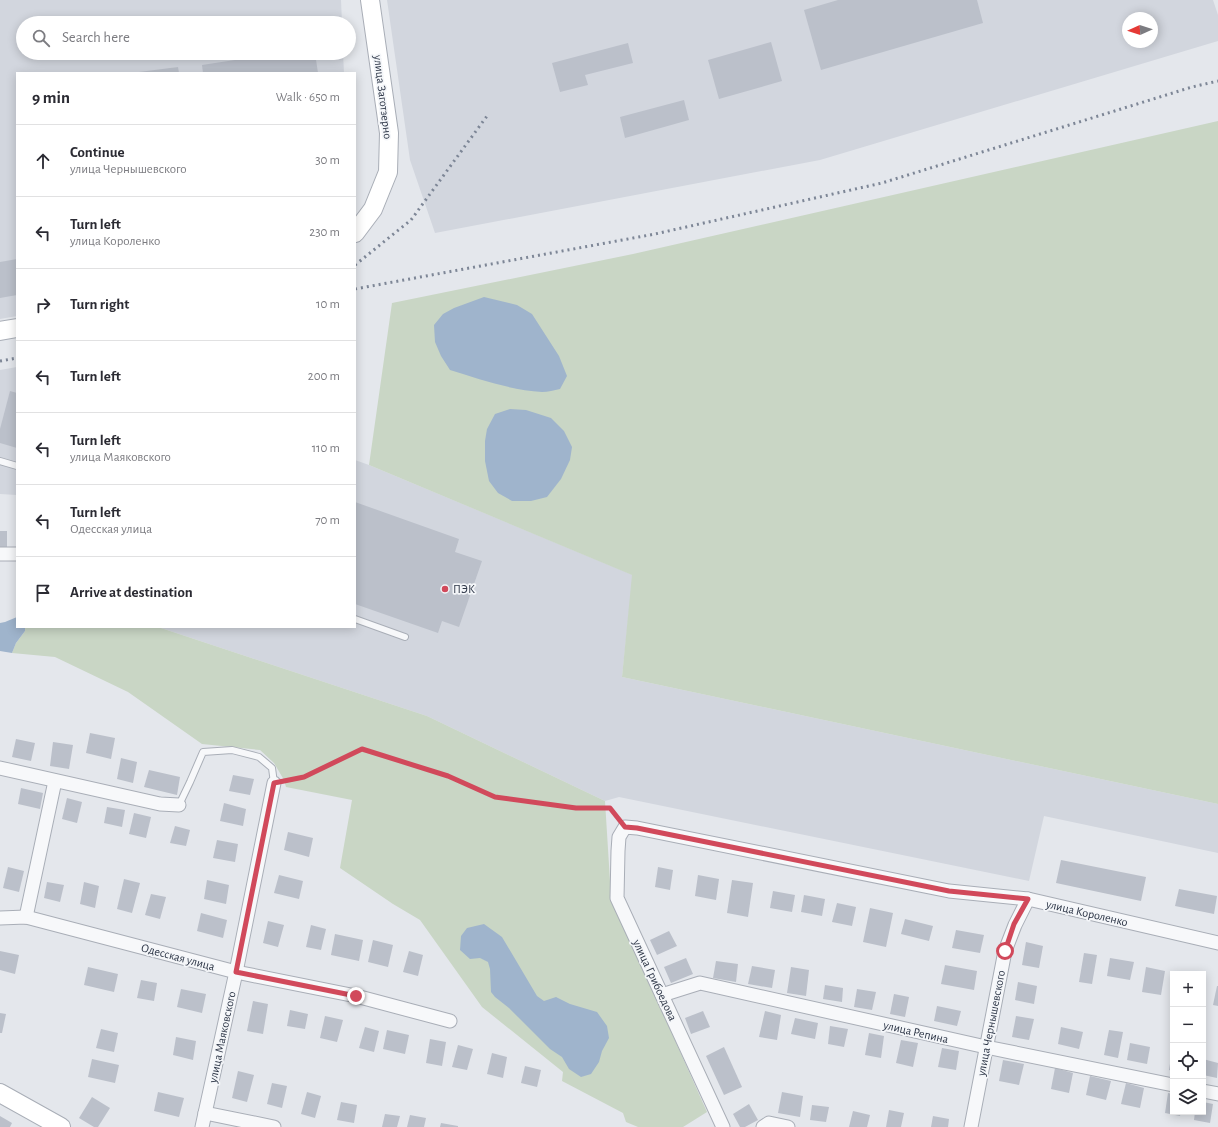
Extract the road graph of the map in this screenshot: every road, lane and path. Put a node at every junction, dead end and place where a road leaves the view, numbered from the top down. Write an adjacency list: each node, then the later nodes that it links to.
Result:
1 (370, 0): 2 (street, улица Заготзерно)
2 (356, 232)
3 (16, 328): 4 (street)
4 (0, 331)
5 (0, 461): 6 (lane)
6 (16, 466)
7 (0, 554): 8 (street)
8 (16, 554)
9 (356, 619): 10 (lane)
10 (406, 637)
11 (0, 768): 12 (street)
12 (55, 781): 14 (street); 17 (street)
13 (274, 783): 14 (lane); 15 (path); 20 (street, улица Маяковского)
14 (179, 805)
15 (625, 827): 16 (street, улица Короленко); 21 (street, улица Грибоедова)
16 (1028, 899): 19 (street, улица Короленко); 23 (street, улица Чернышевского)
17 (26, 917): 18 (street, Одесская улица); 20 (street, Одесская улица)
18 (0, 918)
19 (1218, 943)
20 (236, 972): 22 (street, Одесская улица); 28 (street, улица Маяковского)
21 (662, 995): 23 (street, улица Репина); 32 (street, улица Грибоедова)
22 (450, 1021)
23 (986, 1047): 24 (street, улица Репина); 35 (street, улица Чернышевского)
24 (1170, 1084)
25 (1206, 1092): 27 (street)
26 (0, 1093): 29 (street)
27 (1218, 1094)
28 (205, 1113): 30 (street, улица Маяковского); 31 (street)
29 (61, 1127)
30 (202, 1127)
31 (274, 1127)
32 (723, 1127)
33 (763, 1127): 34 (street)
34 (788, 1127)
35 (971, 1127)

